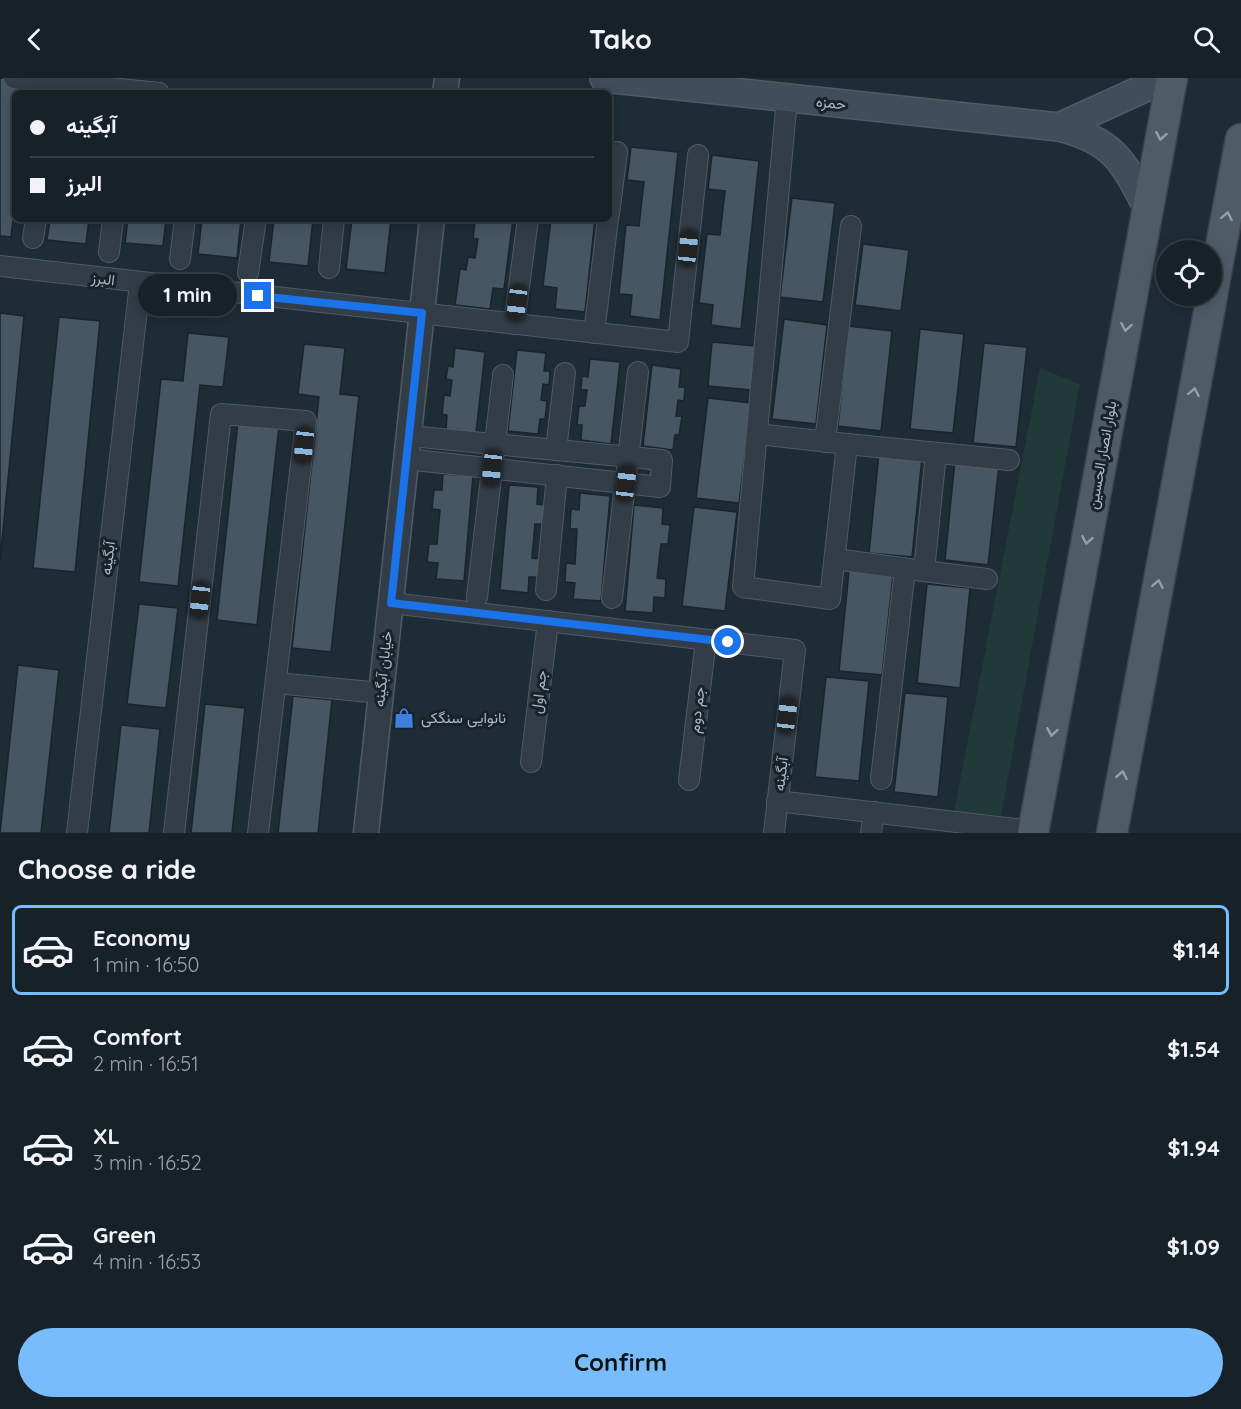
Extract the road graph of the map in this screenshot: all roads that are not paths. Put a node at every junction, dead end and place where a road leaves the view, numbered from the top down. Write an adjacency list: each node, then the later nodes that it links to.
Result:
1 (14, 78): 5 (street)
2 (604, 78): 7 (main road, حمزه)
3 (1156, 78): 8 (main road)
4 (1172, 78): 13 (main road, بلوار انصار الحسین, one-way to 13)
5 (54, 88): 6 (street)
6 (104, 90)
7 (787, 98): 8 (main road, حمزه); 36 (street)
8 (1059, 127): 13 (main road, حمزه)
9 (1241, 139): 22 (main road, one-way to 9)
10 (617, 152): 12 (street)
11 (698, 154): 32 (street, البرز)
12 (612, 191)
13 (1148, 209): 64 (main road, بلوار انصار الحسین, one-way to 64)
14 (113, 222): 23 (street)
15 (185, 222): 24 (street)
16 (255, 222): 27 (street)
17 (334, 222): 26 (street)
18 (432, 222): 30 (street, خیابان آبگینه)
19 (528, 222): 31 (street)
20 (608, 222): 32 (street)
21 (851, 226): 37 (street)
22 (1222, 241)
23 (109, 252)
24 (180, 259)
25 (0, 266): 28 (street, البرز)
26 (329, 268)
27 (248, 273)
28 (140, 283): 30 (street, البرز); 65 (street, آبگینه)
29 (1210, 306): 71 (main road, one-way to 29)
30 (422, 313): 31 (street, البرز); 40 (street, خیابان آبگینه)
31 (514, 324): 32 (street, البرز)
32 (594, 333)
33 (638, 372): 43 (street)
34 (565, 373): 41 (street)
35 (502, 375): 38 (street)
36 (758, 434): 37 (street); 48 (street)
37 (825, 442): 39 (street)
38 (494, 444): 40 (street); 41 (street); 45 (street)
39 (847, 444): 42 (street); 48 (street)
40 (408, 447): 45 (street); 54 (street, خیابان آبگینه)
41 (556, 450): 43 (street)
42 (936, 453): 44 (street); 49 (street)
43 (630, 457): 47 (street); 47 (street)
44 (1009, 460)
45 (492, 468): 46 (street); 52 (street)
46 (557, 476): 47 (street); 51 (street)
47 (626, 483): 53 (street)
48 (835, 560): 49 (street)
49 (915, 570): 50 (street); 60 (street)
50 (987, 579)
51 (546, 590)
52 (477, 597)
53 (612, 598)
54 (391, 603): 55 (street, آبگینه); 58 (street, خیابان آبگینه)
55 (548, 621): 56 (street, آبگینه); 59 (street, جم اول)
56 (706, 640): 61 (street, جم دوم); 62 (street, آبگینه)
57 (276, 683): 58 (street); 66 (street); 67 (street)
58 (381, 693): 68 (street, خیابان آبگینه)
59 (531, 762)
60 (881, 779)
61 (689, 780)
62 (777, 801): 63 (street, آبگینه); 69 (street, آبگینه)
63 (874, 812): 64 (street, آبگینه); 70 (street)
64 (1033, 832)
65 (77, 833)
66 (174, 833)
67 (258, 833)
68 (366, 833)
69 (774, 833)
70 (871, 833)
71 (1112, 833)

